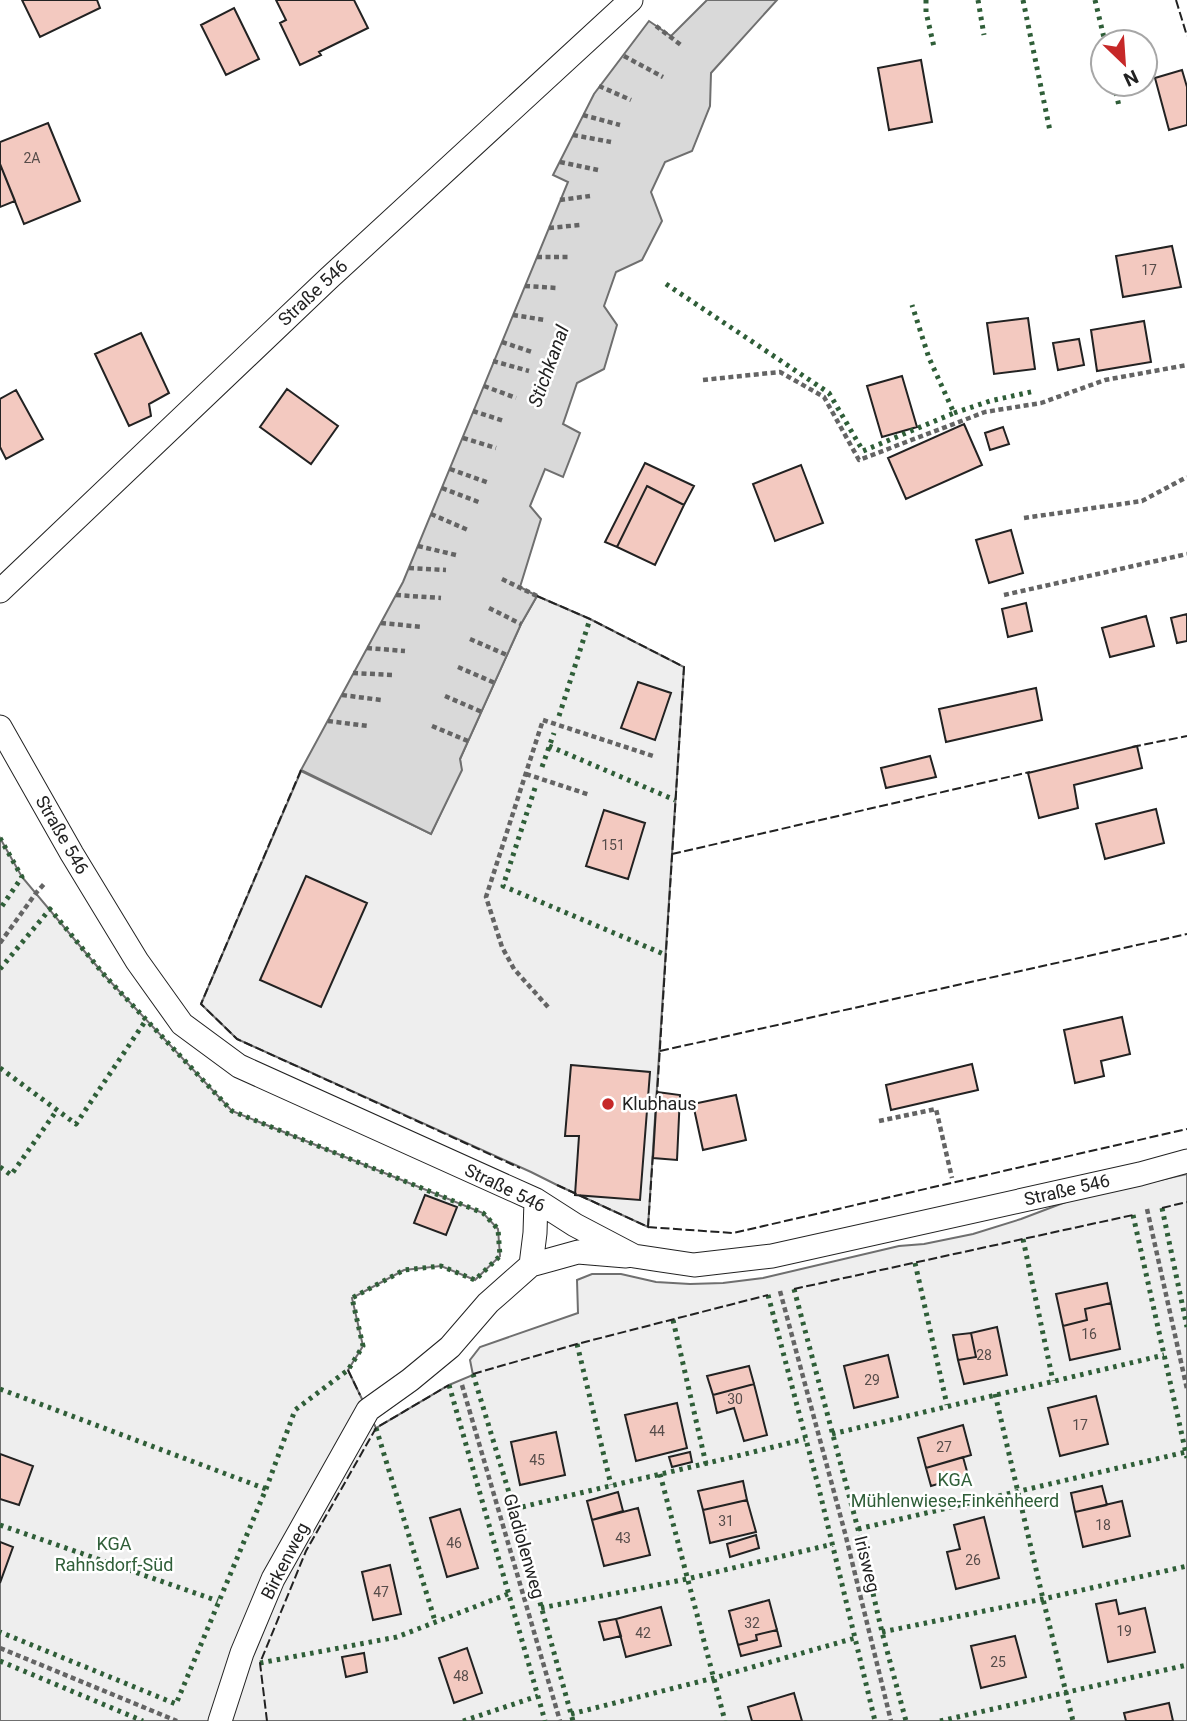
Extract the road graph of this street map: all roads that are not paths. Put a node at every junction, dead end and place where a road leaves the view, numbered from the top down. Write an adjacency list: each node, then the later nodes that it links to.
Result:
1 (631, 0): 2 (lane, Straße 546)
2 (0, 591)
3 (0, 727): 5 (lane, Straße 546)
4 (1187, 1161): 6 (lane, Straße 546)
5 (536, 1200): 6 (lane, Straße 546); 7 (lane)
6 (634, 1256): 7 (lane)
7 (531, 1265): 8 (lane, Birkenweg)
8 (220, 1721)

